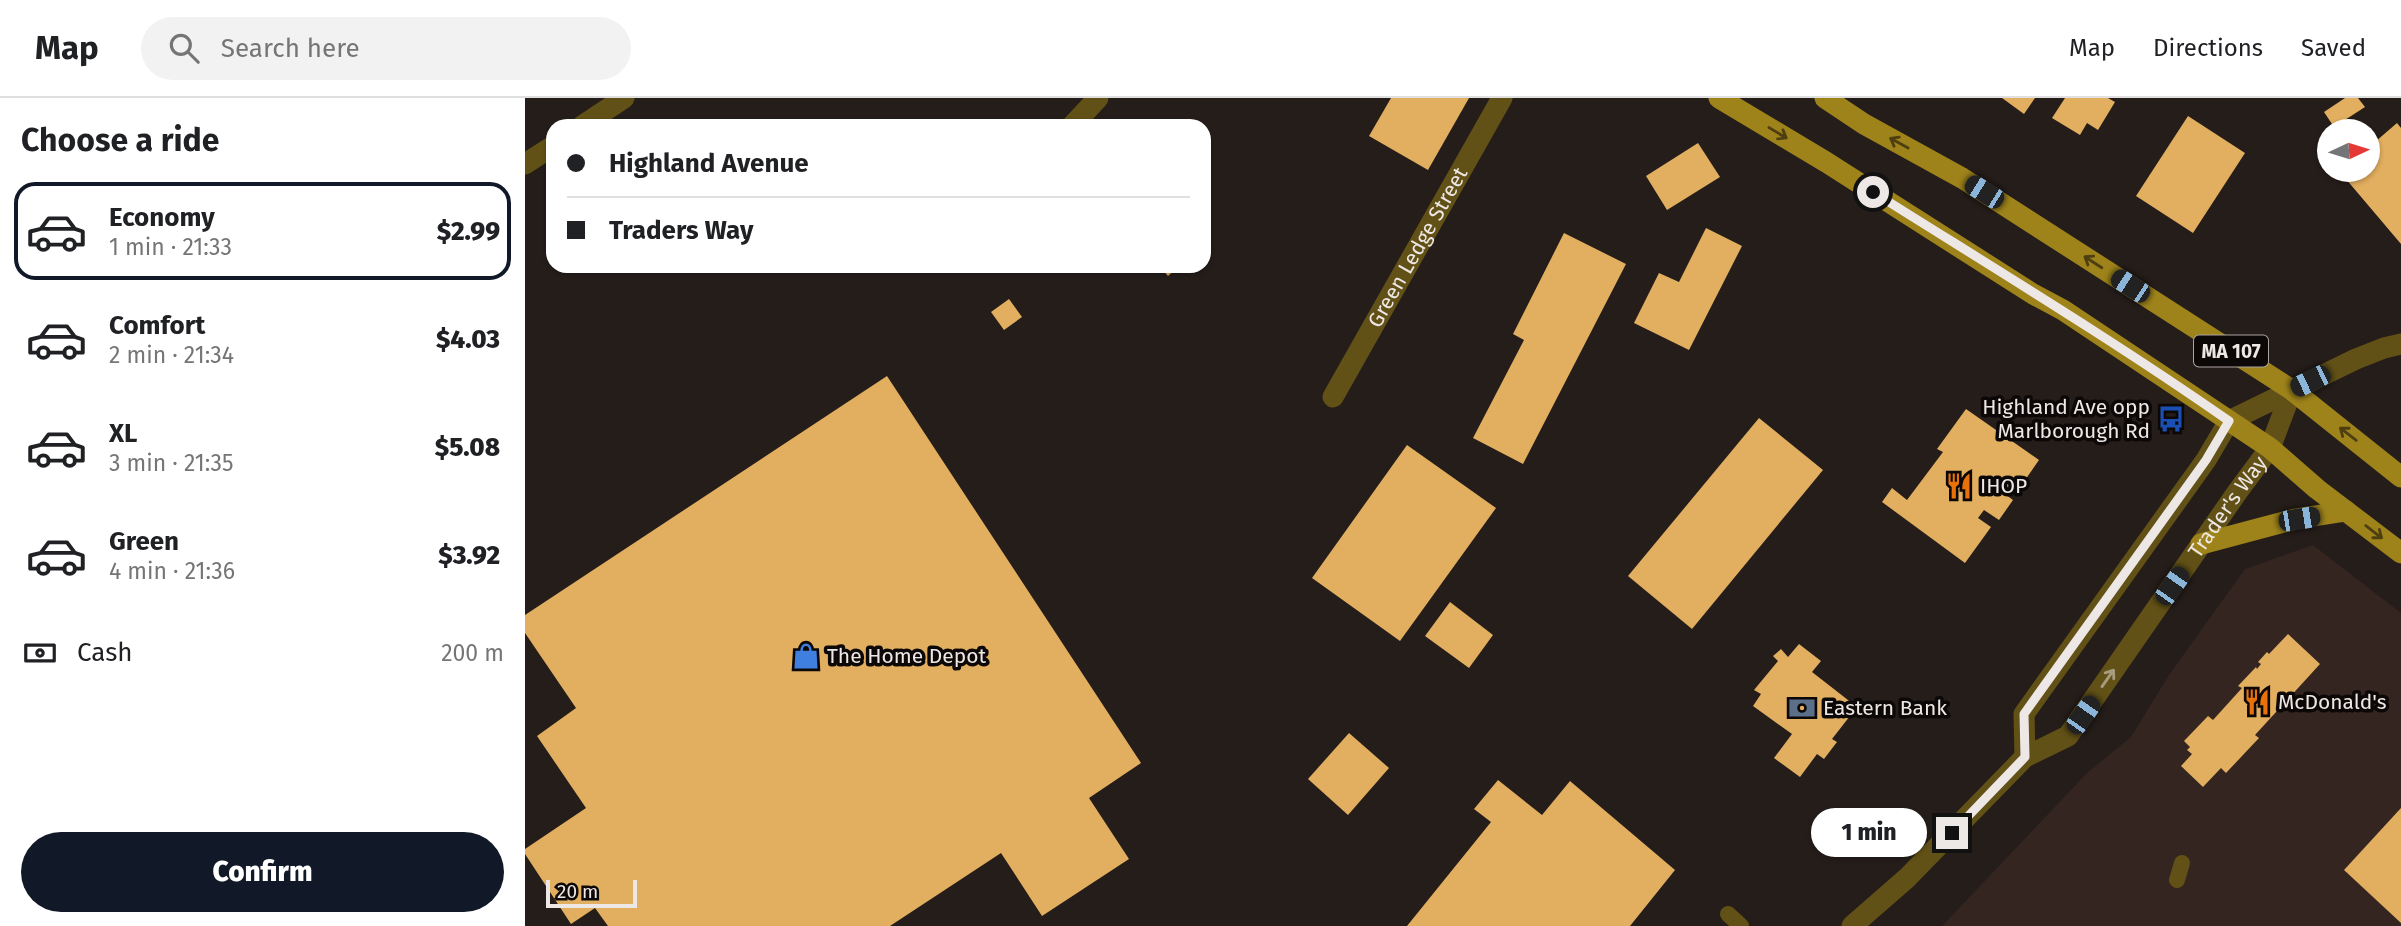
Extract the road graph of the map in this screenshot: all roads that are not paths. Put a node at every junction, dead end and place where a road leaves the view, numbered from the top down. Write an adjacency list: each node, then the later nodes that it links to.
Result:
1 (624, 98): 6 (street)
2 (1098, 98): 7 (street)
3 (1502, 98): 12 (street, Green Ledge Street)
4 (1719, 98): 13 (main road, MA 107, one-way to 13)
5 (1825, 98): 11 (main road, MA 107, one-way to 5)
6 (592, 119)
7 (1078, 119)
8 (546, 150): 9 (street)
9 (525, 164)
10 (2401, 344): 11 (street)
11 (2292, 390): 13 (street); 14 (street, Trader's Way); 15 (main road, MA 107, one-way to 11)
12 (1333, 397)
13 (2229, 421): 14 (main road, MA 107); 19 (street)
14 (2270, 448): 16 (main road, MA 107); 17 (street, Trader's Way)
15 (2401, 477)
16 (2346, 511): 17 (main road); 18 (main road, MA 107, one-way to 18)
17 (2201, 544): 19 (street, Trader's Way, one-way to 17)
18 (2401, 553)
19 (2025, 757): 24 (street, Trader's Way)
20 (2182, 863): 21 (lane)
21 (2177, 880)
22 (1728, 914): 23 (lane)
23 (1741, 926)
24 (1852, 926)

